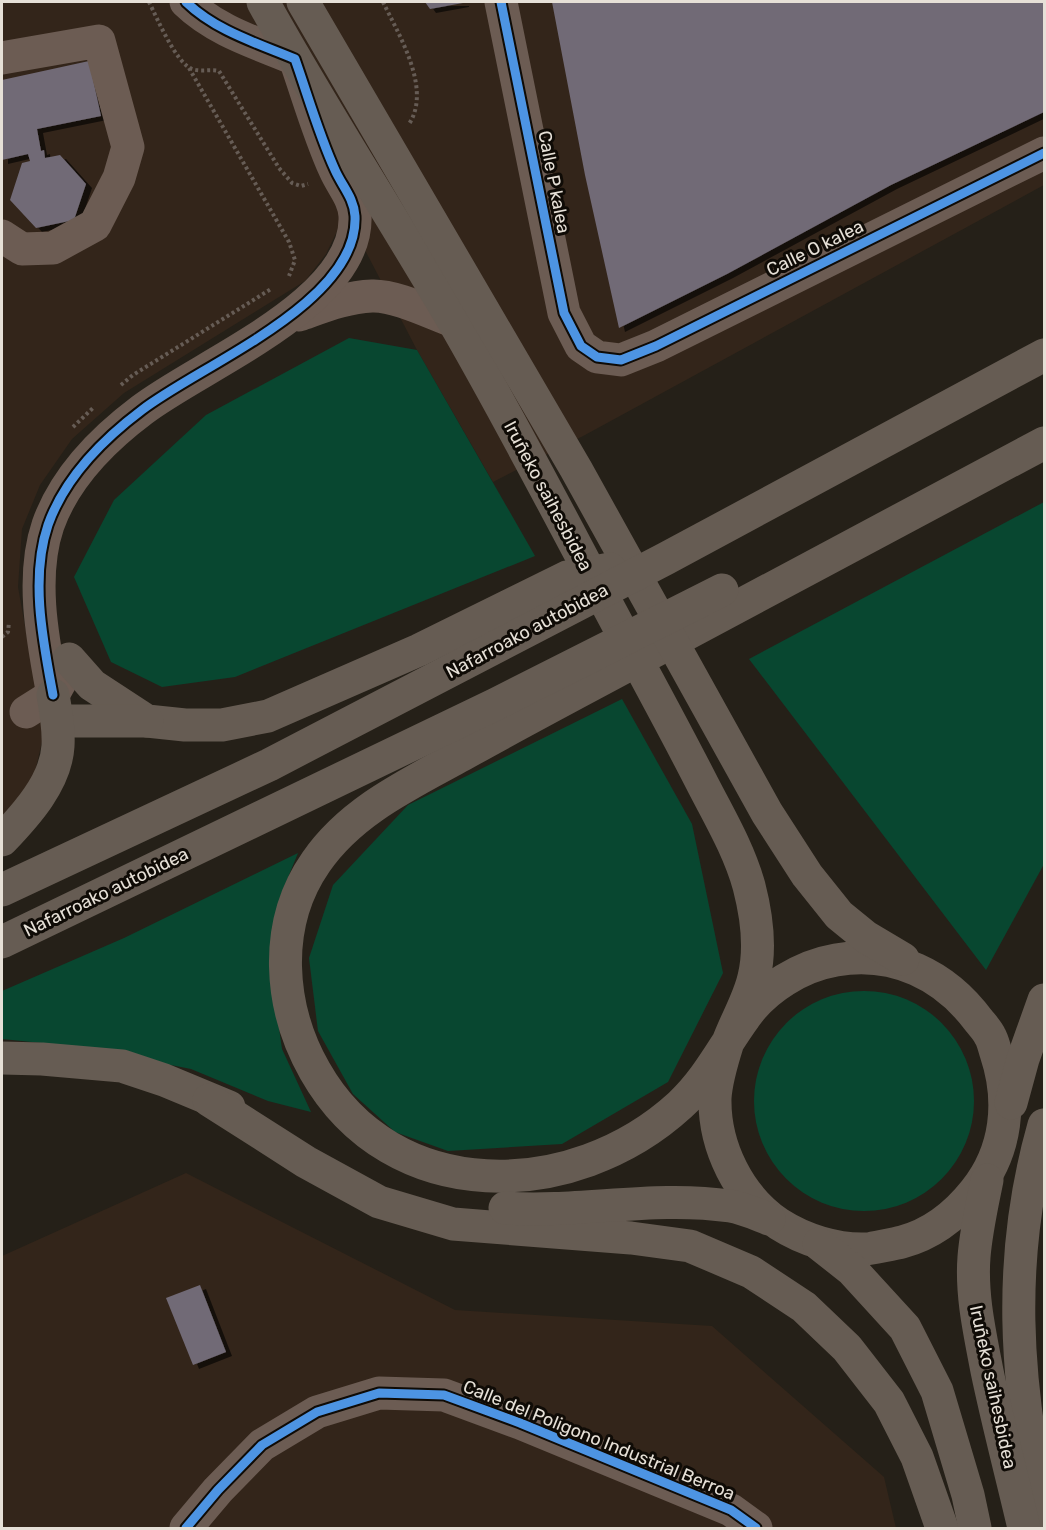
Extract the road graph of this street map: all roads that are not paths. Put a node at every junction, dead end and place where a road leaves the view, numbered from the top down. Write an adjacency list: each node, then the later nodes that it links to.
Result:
1 (186, 2): 8 (street)
2 (263, 2): 8 (highway, Iruñeko saihesbidea)
3 (303, 2): 6 (highway, Iruñeko saihesbidea)
4 (324, 2): 6 (street)
5 (501, 2): 14 (street, Calle P kalea)
6 (328, 45): 25 (highway, Iruñeko saihesbidea)
7 (2, 58): 10 (street)
8 (295, 59): 11 (street); 12 (highway, Iruñeko saihesbidea)
9 (1044, 153): 14 (street, Calle O kalea)
10 (2, 236)
11 (286, 320): 12 (street); 18 (street)
12 (453, 321): 27 (highway, Iruñeko saihesbidea)
13 (1044, 355): 17 (highway, Nafarroako autobidea)
14 (597, 357)
15 (1044, 419): 24 (highway, Nafarroako autobidea)
16 (1044, 443): 27 (highway)
17 (665, 559): 21 (highway); 23 (highway, Nafarroako autobidea)
18 (41, 600): 19 (street); 20 (street)
19 (69, 659): 20 (street); 21 (highway)
20 (35, 707): 21 (highway); 22 (highway)
21 (147, 721)
22 (2, 840)
23 (2, 890)
24 (2, 942)
25 (923, 971): 27 (highway); 31 (highway)
26 (1044, 1000): 31 (highway)
27 (726, 1048): 33 (highway)
28 (2, 1058): 29 (highway)
29 (209, 1100): 33 (highway); 38 (highway)
30 (1044, 1125): 35 (highway)
31 (1005, 1128): 32 (highway)
32 (988, 1174): 34 (highway); 40 (highway, Iruñeko saihesbidea)
33 (775, 1221): 34 (highway)
34 (819, 1244): 39 (highway)
35 (1044, 1517)
36 (186, 1528): 37 (street, Calle del Poligono Industrial Berroa)
37 (756, 1528)
38 (942, 1528)
39 (975, 1528)
40 (1024, 1528)

